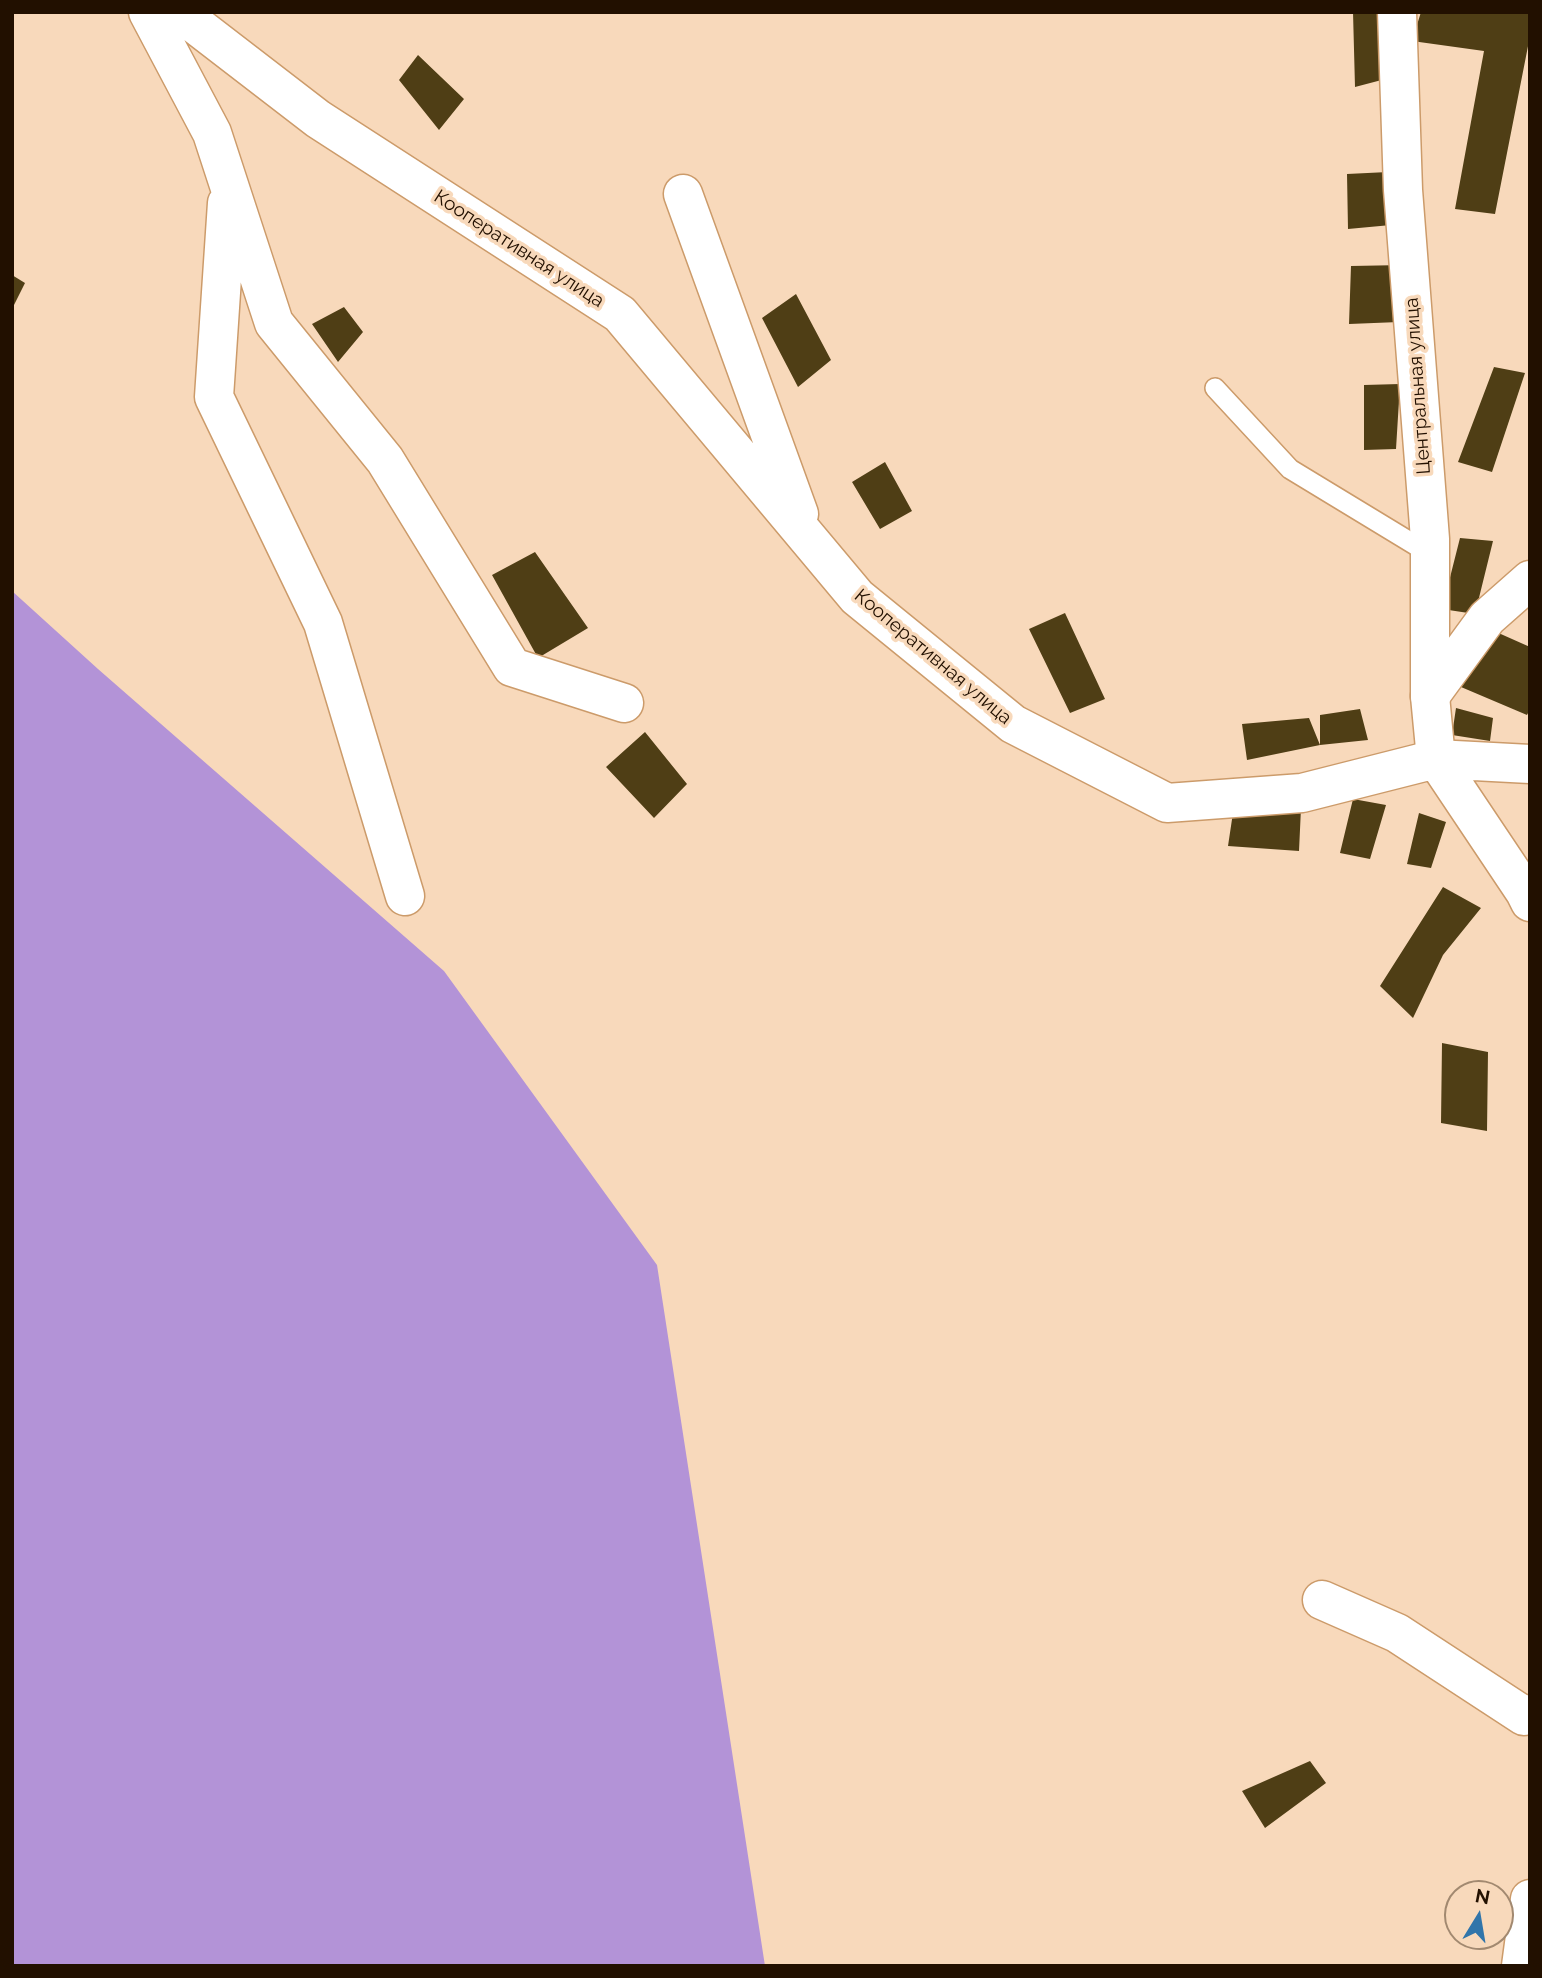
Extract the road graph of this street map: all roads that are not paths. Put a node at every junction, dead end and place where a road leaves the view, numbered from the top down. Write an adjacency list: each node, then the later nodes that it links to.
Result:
1 (148, 12): 4 (street)
2 (179, 12): 7 (street, Кооперативная улица)
3 (1397, 12): 8 (street, Центральная улица)
4 (229, 184): 11 (street); 15 (street)
5 (683, 194): 7 (street, Кооперативная улица)
6 (1215, 388): 8 (lane)
7 (808, 539): 12 (street, Кооперативная улица)
8 (1430, 554): 10 (street, Центральная улица)
9 (1530, 580): 10 (street)
10 (1430, 695): 12 (street, Центральная улица)
11 (624, 703)
12 (1436, 759): 13 (street, Кооперативная улица); 14 (street)
13 (1530, 764)
14 (1528, 895)
15 (405, 896)
16 (1322, 1601): 17 (street)
17 (1530, 1714)
18 (1530, 1899): 19 (street)
19 (1521, 1966)

